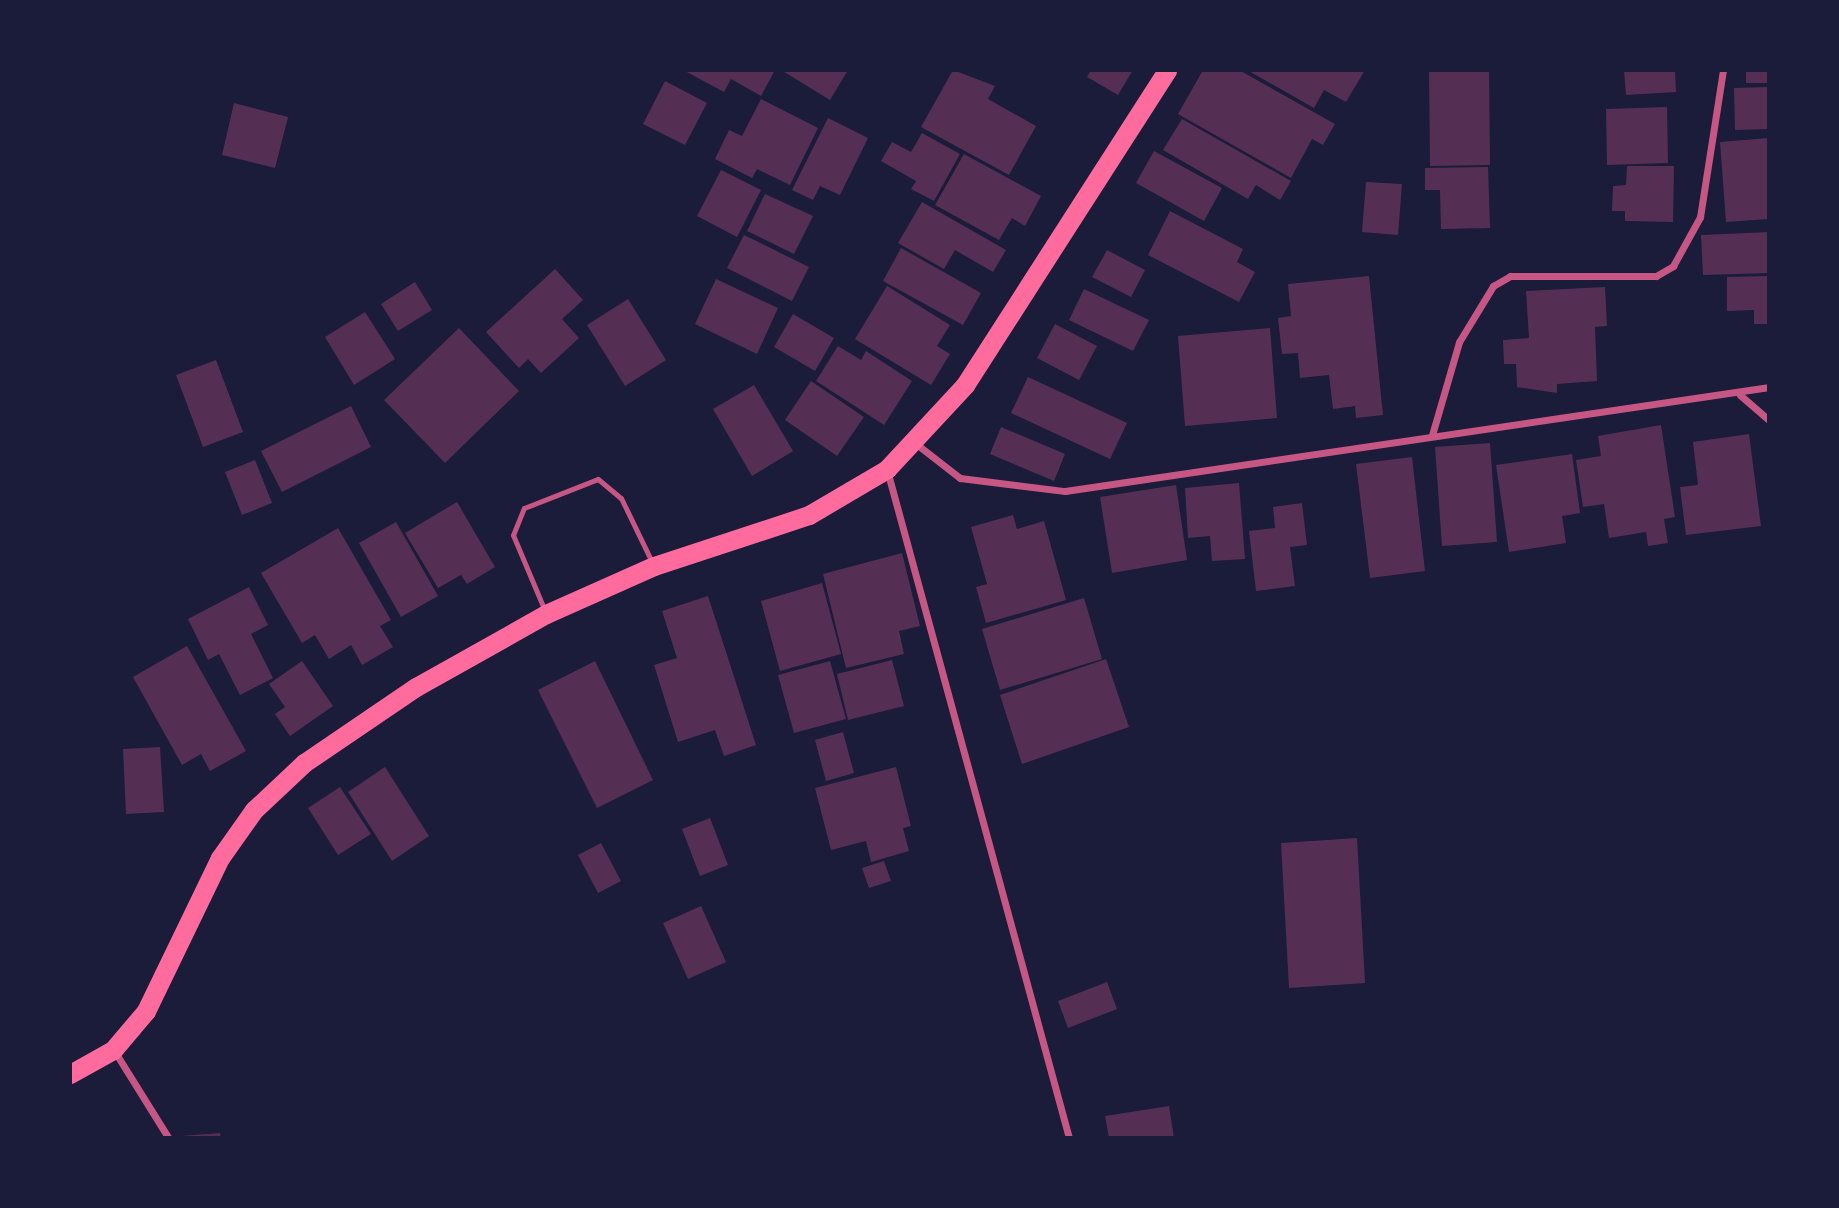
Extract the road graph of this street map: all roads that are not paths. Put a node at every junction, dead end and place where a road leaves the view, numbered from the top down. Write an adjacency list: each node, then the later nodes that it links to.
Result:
1 (1167, 70): 7 (highway)
2 (1723, 70): 6 (street)
3 (1769, 387): 4 (street)
4 (1740, 395): 5 (street); 6 (street)
5 (1769, 420)
6 (1432, 435): 7 (street)
7 (915, 443): 8 (highway)
8 (887, 469): 9 (highway); 14 (street)
9 (654, 566): 10 (highway); 10 (lane)
10 (546, 614): 11 (highway)
11 (113, 1049): 12 (highway); 13 (street)
12 (70, 1074)
13 (168, 1137)
14 (1069, 1138)

